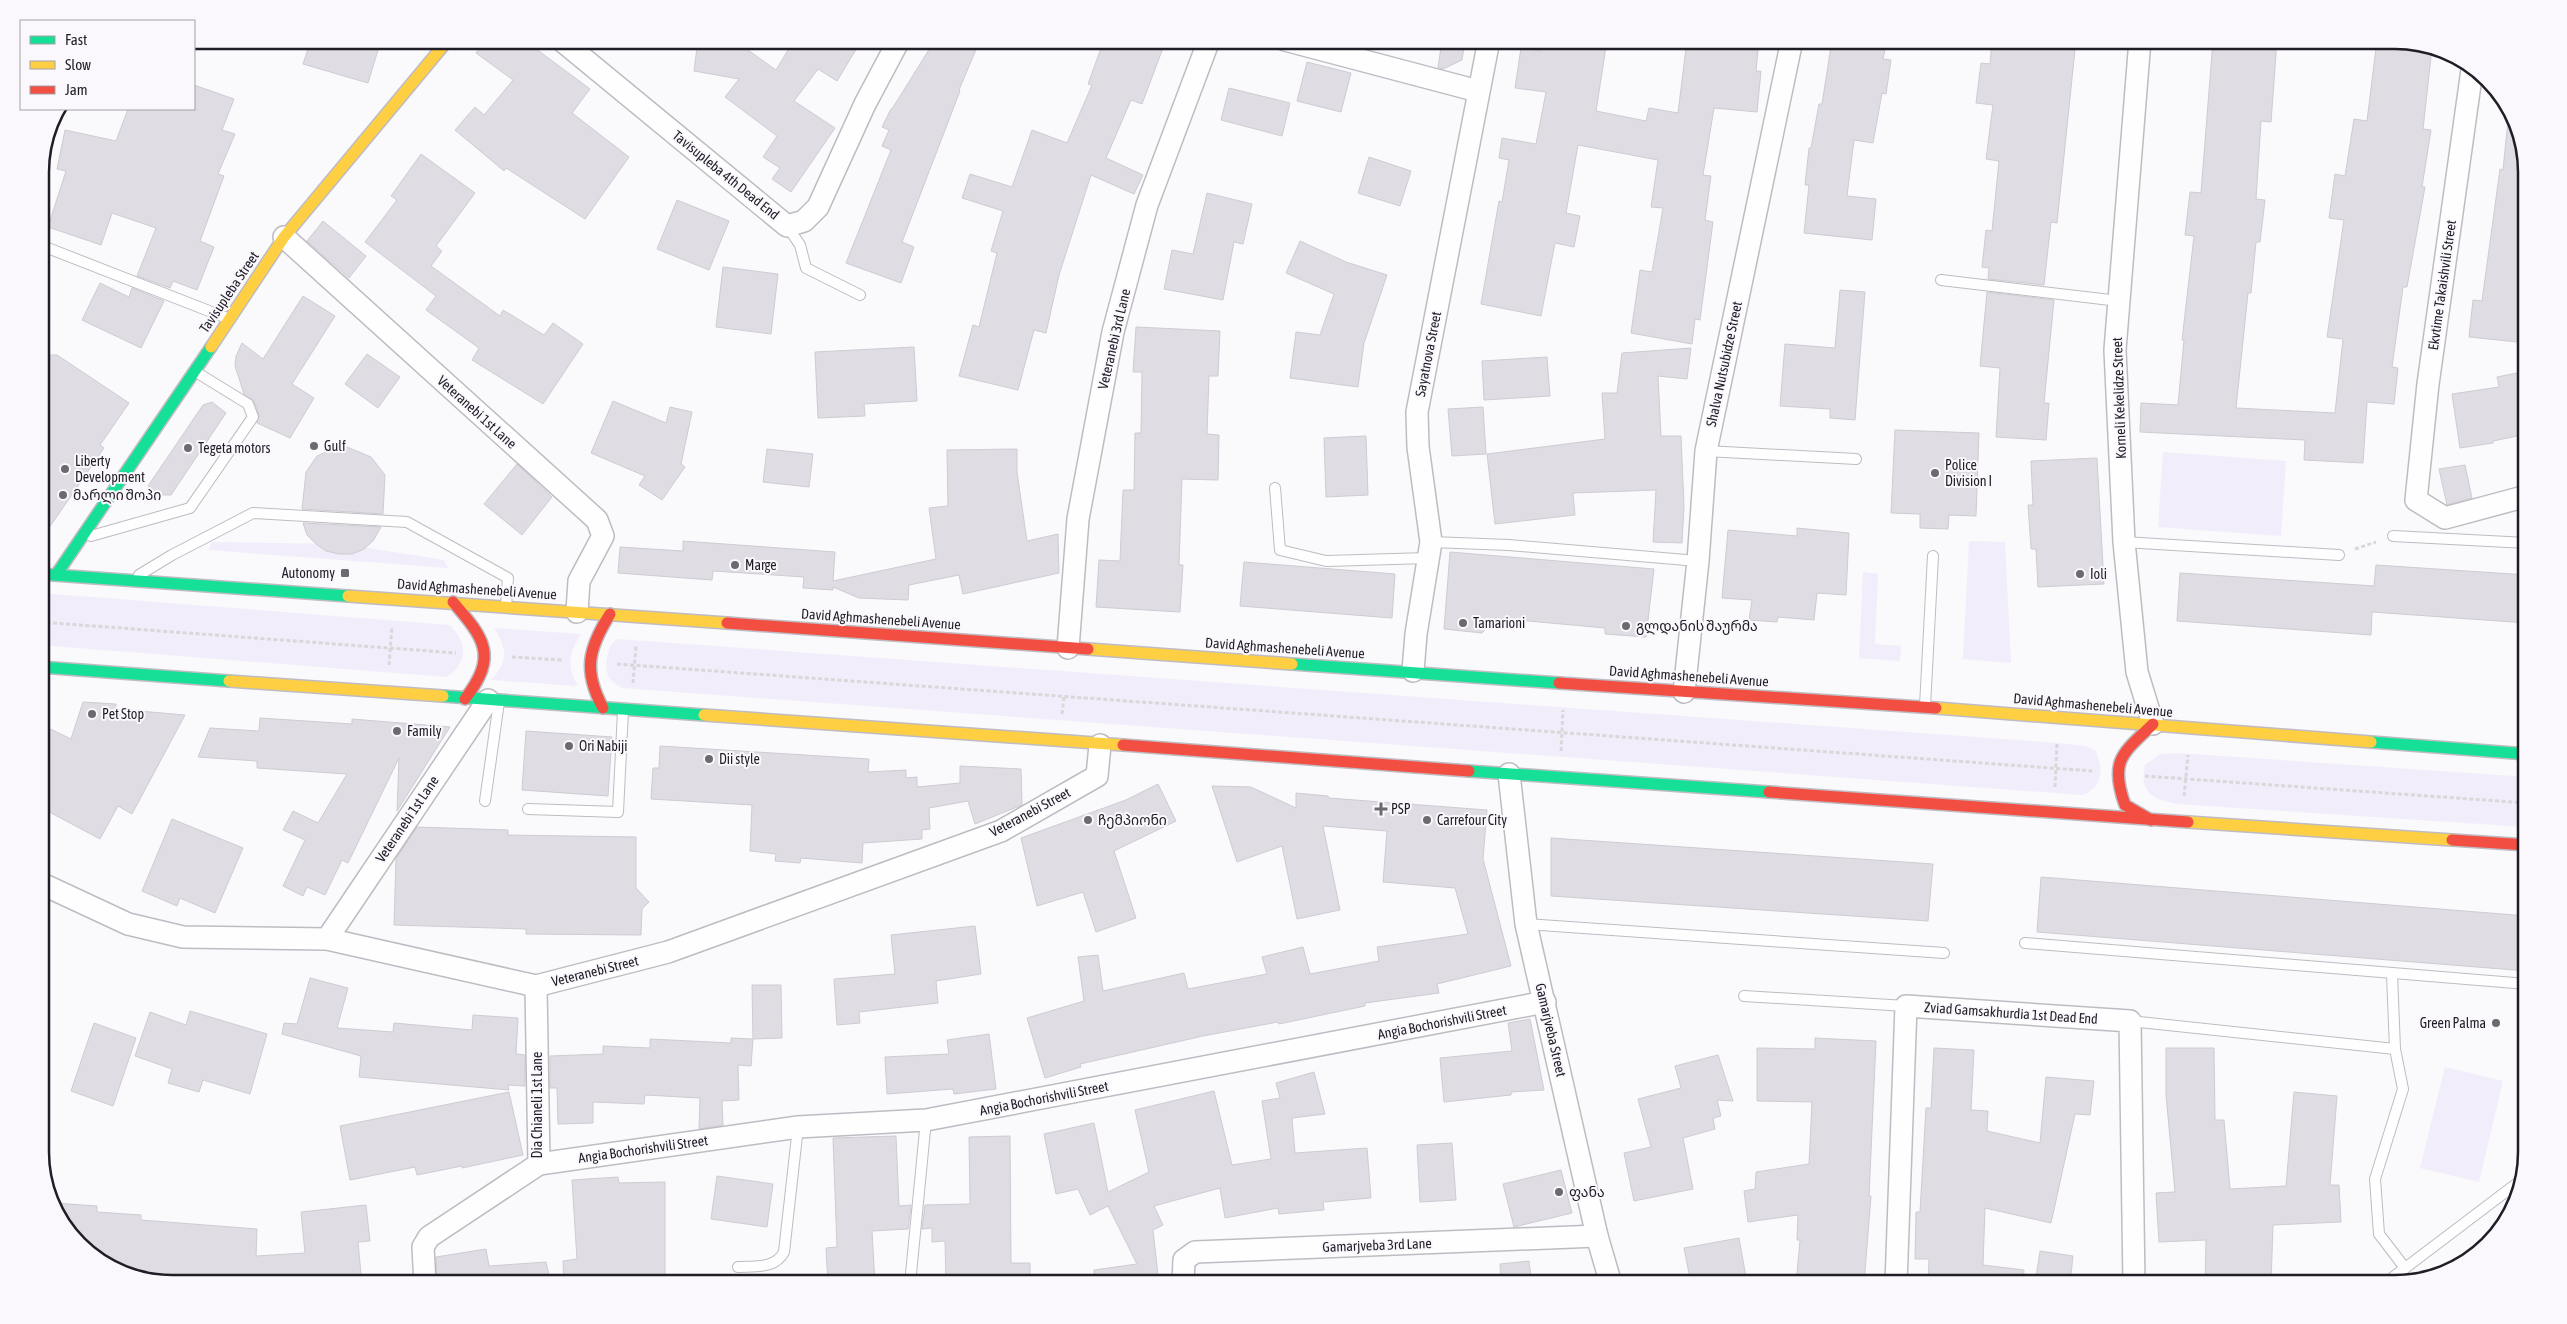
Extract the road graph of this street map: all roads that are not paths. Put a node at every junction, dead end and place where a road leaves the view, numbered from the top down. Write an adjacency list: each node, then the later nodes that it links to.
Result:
1 (441, 49): 12 (main road, Tavisupleba Street)
2 (572, 49): 11 (street, Tavisupleba 4th Dead End)
3 (894, 49): 11 (street, Tavisupleba 4th Dead End)
4 (1206, 49): 39 (street, Veteranebi 3rd Lane)
5 (1320, 49): 10 (street)
6 (1487, 49): 10 (street, Sayatnova Street)
7 (1790, 49): 19 (street, Shalva Nutsubidze Street)
8 (2139, 49): 16 (street, Korneli Kekelidze Street)
9 (2471, 75): 23 (street, Ekvtime Takaishvili Street)
10 (1478, 91): 28 (street, Sayatnova Street)
11 (787, 226): 15 (lane)
12 (284, 237): 17 (main road, Tavisupleba Street); 37 (street, Veteranebi 1st Lane)
13 (49, 249): 17 (lane)
14 (1941, 280): 16 (lane)
15 (860, 295)
16 (2119, 301): 27 (street, Korneli Kekelidze Street)
17 (228, 319): 18 (main road, Tavisupleba Street)
18 (196, 372): 25 (main road, Tavisupleba Street); 25 (lane)
19 (1706, 451): 20 (lane); 31 (street, Shalva Nutsubidze Street)
20 (1856, 459)
21 (1275, 488): 28 (lane)
22 (2518, 500): 23 (street)
23 (2445, 528): 24 (lane); 26 (lane)
24 (2393, 536)
25 (82, 538): 33 (main road, Tavisupleba Street)
26 (2518, 541)
27 (2124, 542): 29 (lane); 48 (street, Korneli Kekelidze Street)
28 (1430, 550): 31 (lane); 41 (street, Sayatnova Street)
29 (2339, 555)
30 (1933, 556): 45 (lane)
31 (1698, 561): 42 (street, Shalva Nutsubidze Street)
32 (49, 575): 33 (main road, David Aghmashenebeli Avenue)
33 (56, 575): 34 (main road, David Aghmashenebeli Avenue)
34 (132, 580): 35 (main road, David Aghmashenebeli Avenue); 36 (lane)
35 (453, 602): 36 (main road, David Aghmashenebeli Avenue); 43 (main road)
36 (506, 607): 37 (main road, David Aghmashenebeli Avenue)
37 (576, 612): 38 (main road, David Aghmashenebeli Avenue)
38 (610, 614): 39 (main road, David Aghmashenebeli Avenue); 46 (main road)
39 (1068, 648): 41 (main road, David Aghmashenebeli Avenue)
40 (49, 668): 43 (main road)
41 (1413, 671): 42 (main road, David Aghmashenebeli Avenue)
42 (1684, 692): 45 (main road, David Aghmashenebeli Avenue)
43 (465, 699): 44 (main road)
44 (494, 700): 46 (main road); 52 (lane); 58 (street, Veteranebi 1st Lane)
45 (1925, 707): 48 (main road, David Aghmashenebeli Avenue)
46 (602, 708): 47 (main road)
47 (623, 710): 49 (main road); 53 (lane)
48 (2153, 724): 50 (main road, David Aghmashenebeli Avenue); 54 (main road)
49 (1100, 745): 51 (main road); 63 (street, Veteranebi Street)
50 (2518, 753)
51 (1509, 774): 54 (main road); 57 (street, Gamarjveba Street)
52 (485, 801)
53 (528, 809)
54 (2152, 820): 55 (main road)
55 (2518, 843)
56 (49, 887): 58 (street, Veteranebi Street)
57 (1526, 924): 60 (lane); 65 (street, Gamarjveba Street)
58 (327, 939): 63 (street, Veteranebi Street)
59 (2025, 943): 61 (lane)
60 (1944, 953)
61 (2392, 974): 62 (lane); 68 (lane)
62 (2518, 983)
63 (536, 986): 71 (street, Dia Chianeli 1st Lane)
64 (1744, 996): 66 (lane)
65 (1545, 1002): 69 (street, Angia Bochorishvili Street); 73 (street, Gamarjveba Street)
66 (1906, 1006): 67 (street, Zviad Gamsakhurdia 1st Dead End); 80 (street, Zviad Gamsakhurdia 1st Dead End)
67 (2130, 1021): 68 (lane); 81 (street)
68 (2395, 1049): 75 (lane)
69 (926, 1120): 70 (street, Angia Bochorishvili Street); 77 (lane)
70 (798, 1128): 71 (street, Angia Bochorishvili Street); 74 (lane)
71 (538, 1164): 76 (street, Dia Chianeli 1st Lane)
72 (2514, 1186): 75 (lane)
73 (1597, 1236): 78 (street, Gamarjveba 3rd Lane); 79 (street, Gamarjveba Street)
74 (738, 1267)
75 (2406, 1268): 82 (lane)
76 (424, 1275)
77 (911, 1275)
78 (1183, 1275)
79 (1608, 1275)
80 (1896, 1275)
81 (2134, 1275)
82 (2396, 1275)

